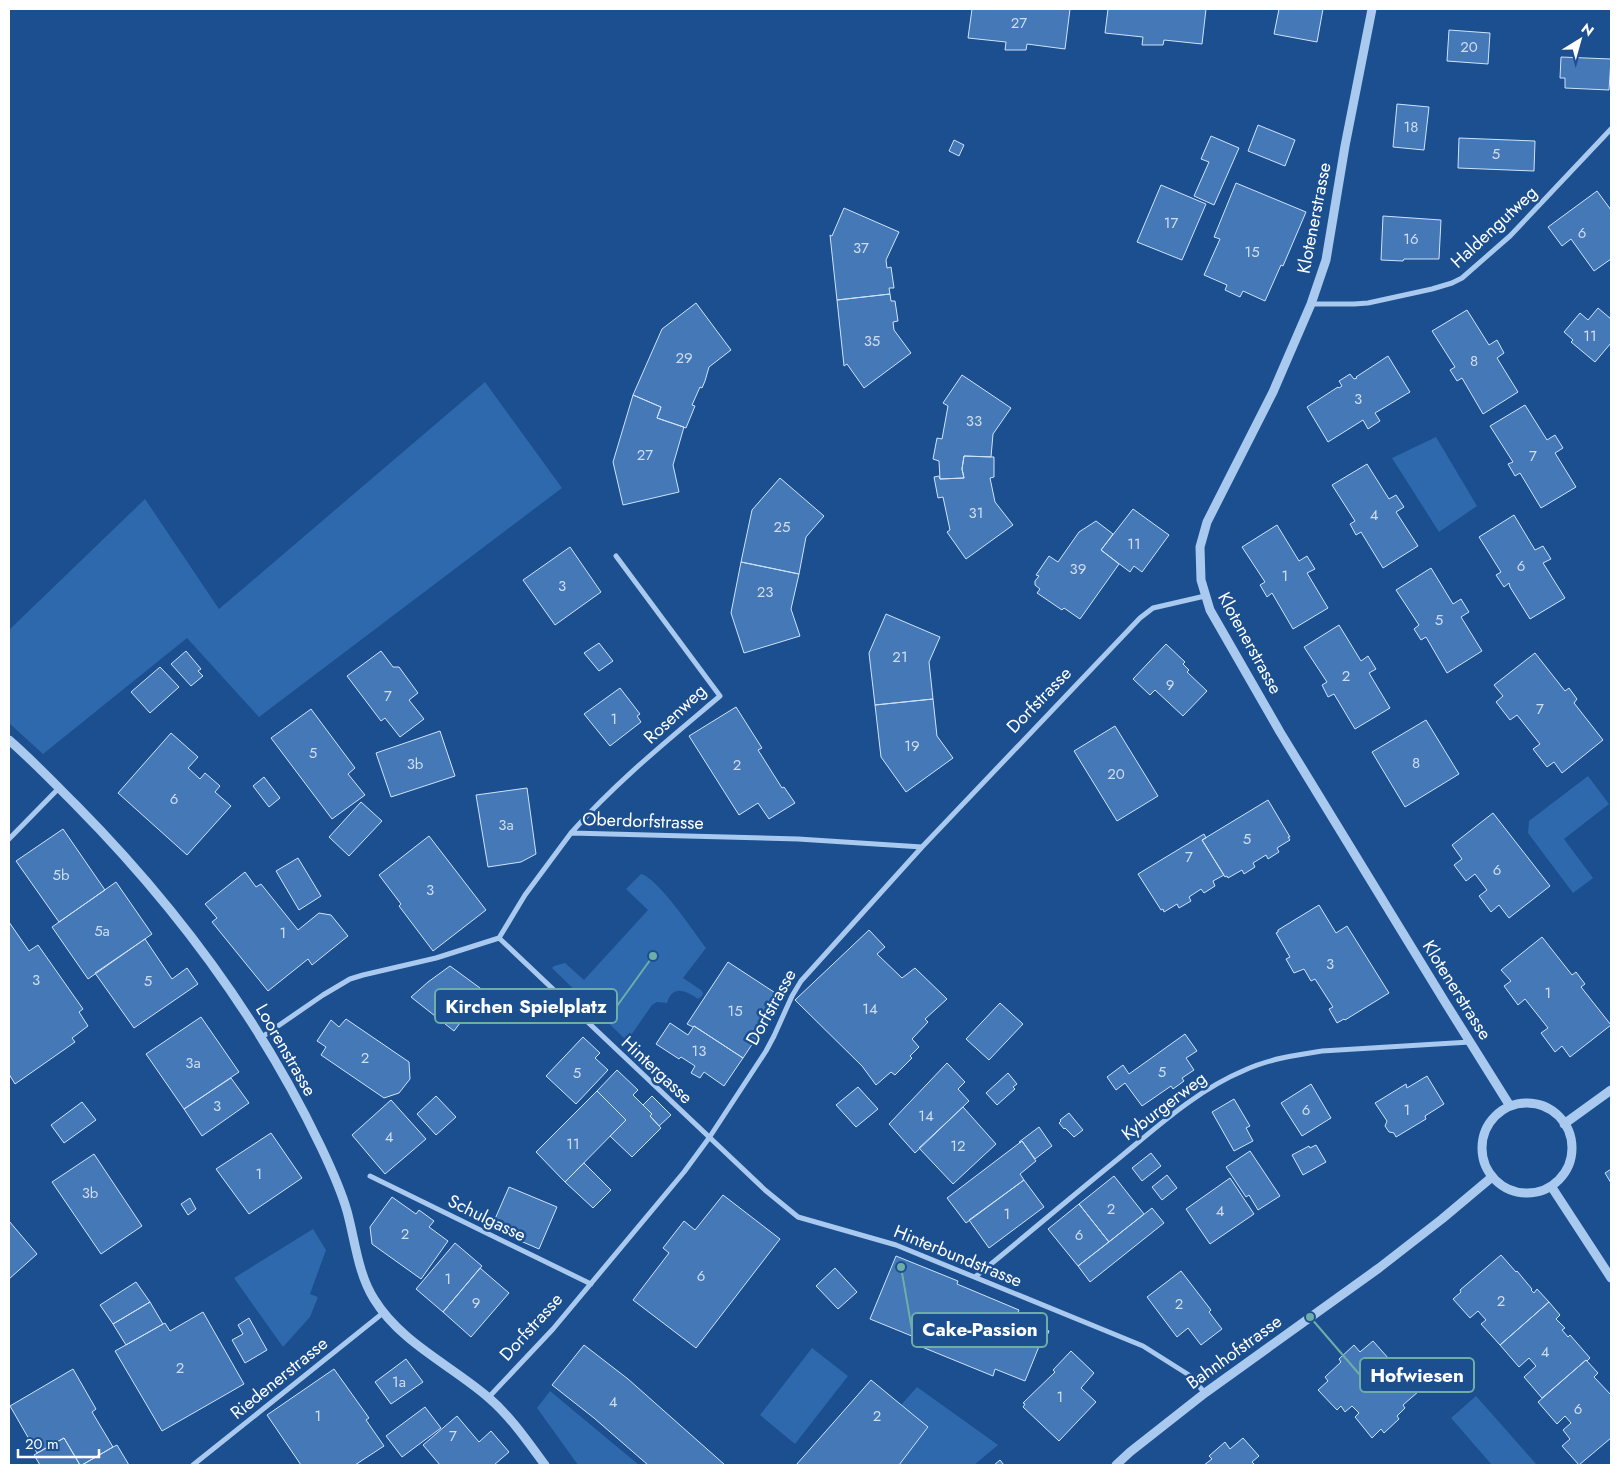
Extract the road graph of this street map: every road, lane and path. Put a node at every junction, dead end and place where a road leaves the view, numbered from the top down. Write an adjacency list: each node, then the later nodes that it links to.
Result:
1 (1372, 9): 3 (street, Klotenerstrasse)
2 (1611, 129): 3 (street, Haldengutweg)
3 (1311, 304): 5 (street, Klotenerstrasse)
4 (616, 556): 8 (street, Rosenweg)
5 (1205, 596): 10 (street, Dorfstrasse); 13 (street, Klotenerstrasse)
6 (9, 740): 7 (street, Loorenstrasse)
7 (59, 788): 9 (street); 12 (street, Loorenstrasse)
8 (571, 833): 10 (street, Oberdorfstrasse); 11 (street, Oberdorfstrasse)
9 (9, 839)
10 (922, 846): 17 (street, Dorfstrasse)
11 (499, 938): 12 (street); 17 (street, Hintergasse)
12 (262, 1037): 24 (street, Loorenstrasse)
13 (1470, 1042): 15 (street, Klotenerstrasse); 21 (street, Kyburgerweg)
14 (1611, 1090): 16 (street)
15 (1510, 1106): 16 (street); 19 (street)
16 (1564, 1124): 20 (street)
17 (709, 1138): 21 (street, Hinterbundstrasse); 23 (street, Dorfstrasse)
18 (370, 1176): 23 (street, Schulgasse)
19 (1492, 1177): 20 (street); 25 (street, Bahnhofstrasse)
20 (1550, 1186): 22 (street)
21 (975, 1277): 25 (street, Hinterbundstrasse)
22 (1611, 1278)
23 (591, 1284): 26 (street, Dorfstrasse)
24 (383, 1313): 26 (street, Loorenstrasse); 27 (street, Riedenerstrasse)
25 (1205, 1392): 29 (street, Bahnhofstrasse)
26 (488, 1398): 28 (street)
27 (193, 1465)
28 (545, 1465)
29 (1116, 1465)

